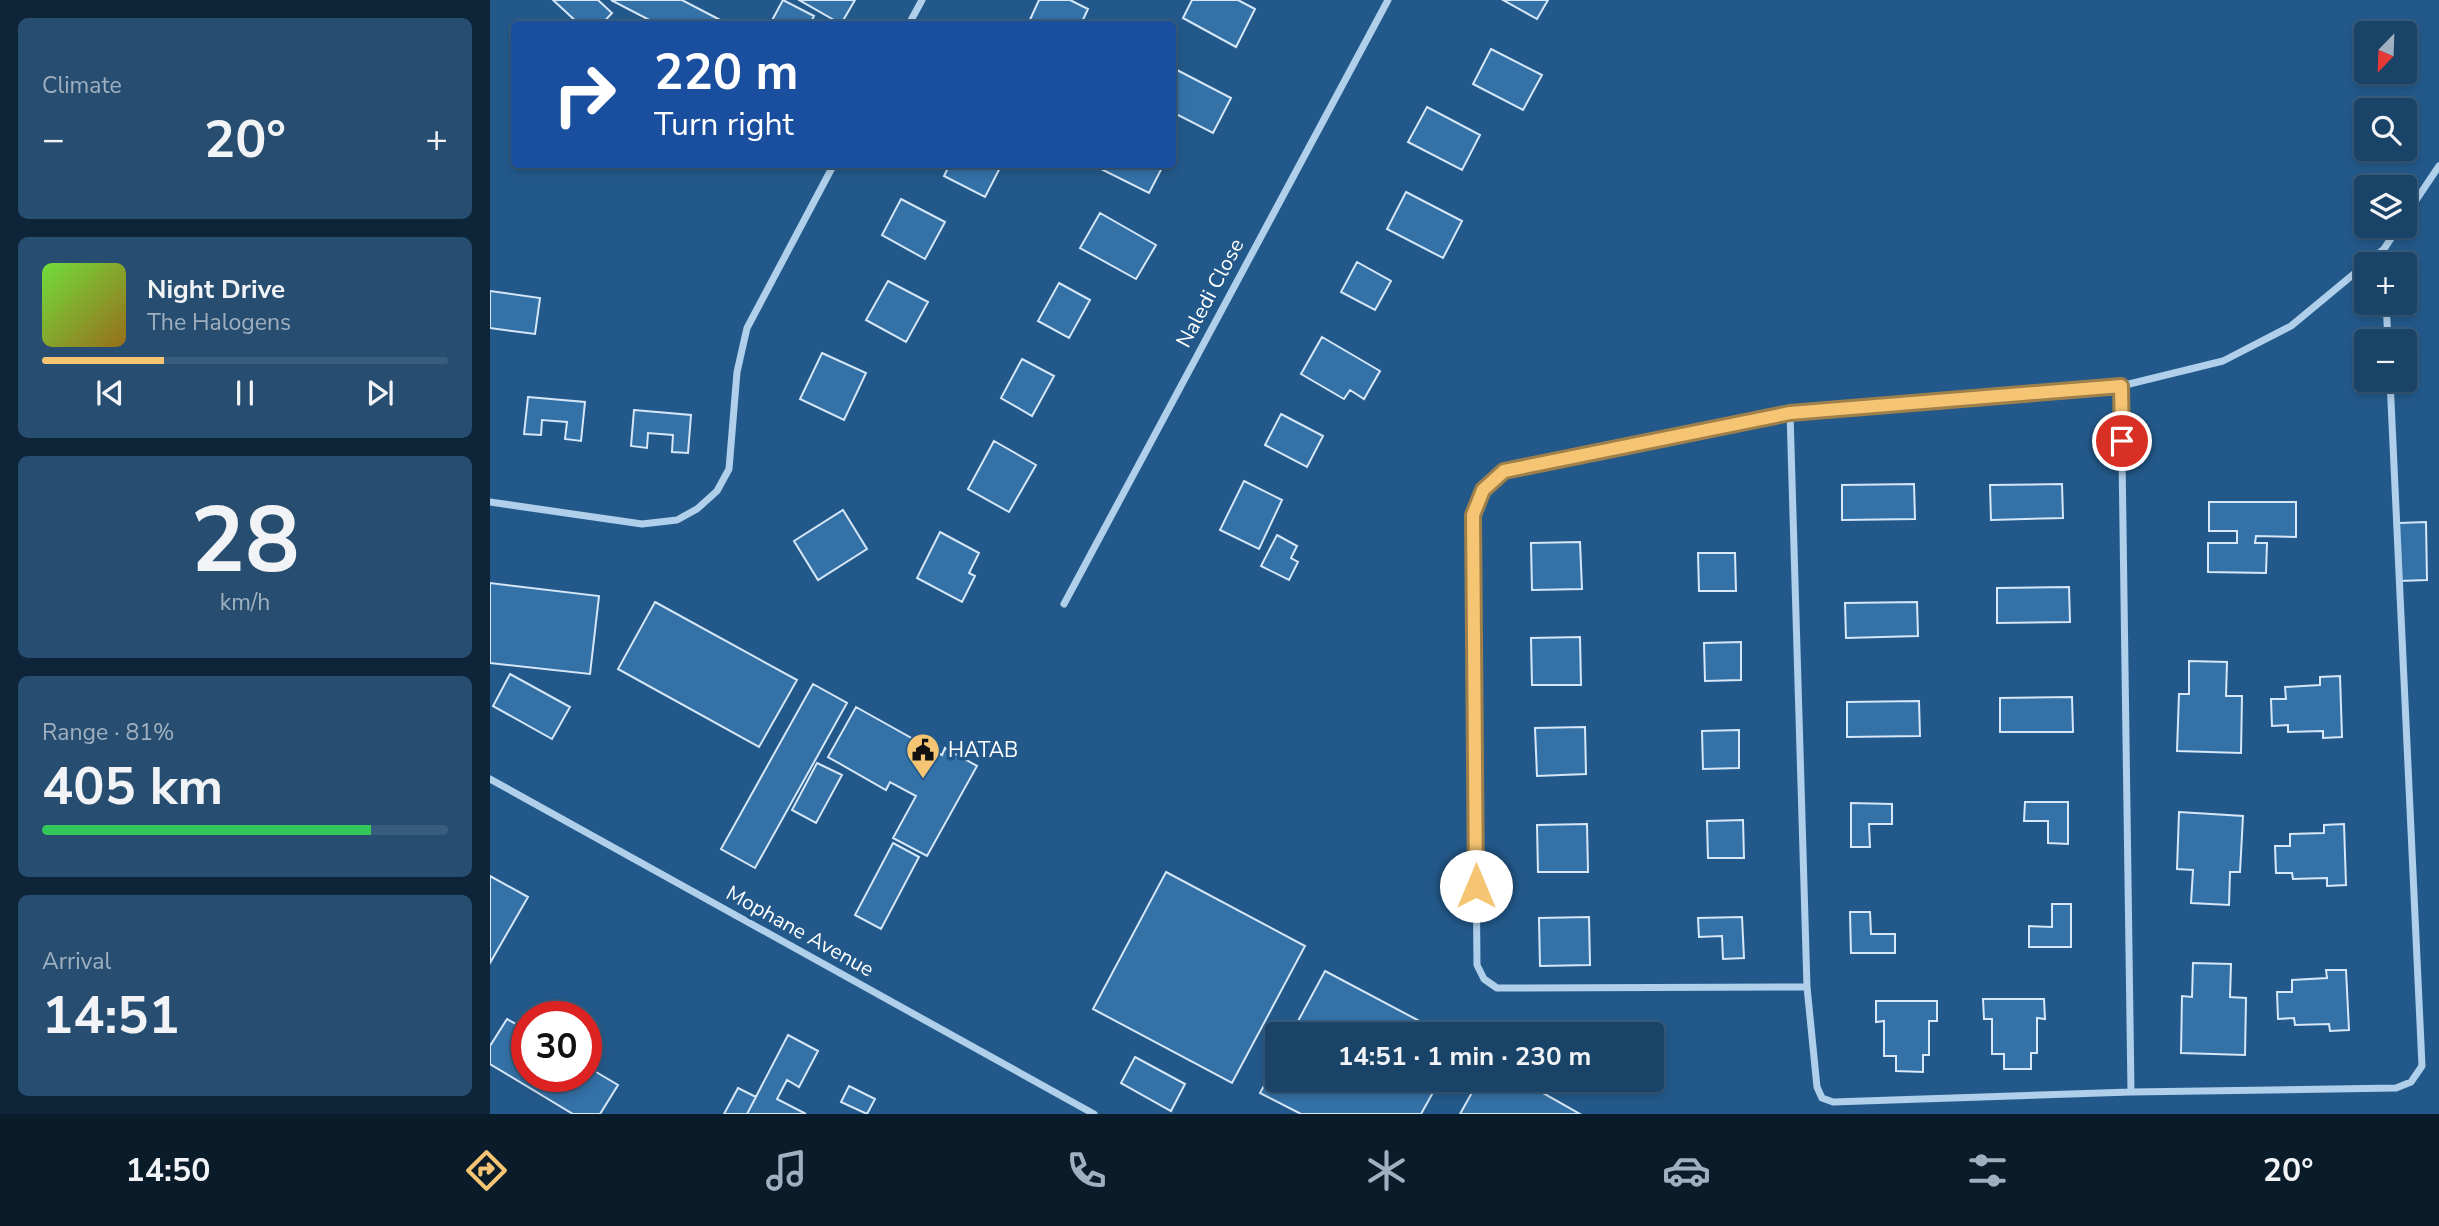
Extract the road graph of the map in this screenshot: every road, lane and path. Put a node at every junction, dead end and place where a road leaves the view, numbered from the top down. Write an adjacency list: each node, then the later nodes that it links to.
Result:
1 (922, 0): 3 (street)
2 (1388, 0): 14 (street, Naledi Close)
3 (911, 21)
4 (2439, 166): 6 (street)
5 (832, 168): 13 (street)
6 (2417, 199)
7 (2391, 238): 8 (street)
8 (2384, 249): 9 (street); 10 (street)
9 (2384, 252)
10 (2121, 386): 12 (street); 17 (street)
11 (2391, 392): 17 (street)
12 (1790, 413): 16 (street); 16 (street)
13 (490, 502)
14 (1063, 604)
15 (490, 779): 18 (street, Mophane Avenue)
16 (1807, 987): 17 (street)
17 (2131, 1092)
18 (1094, 1114)

